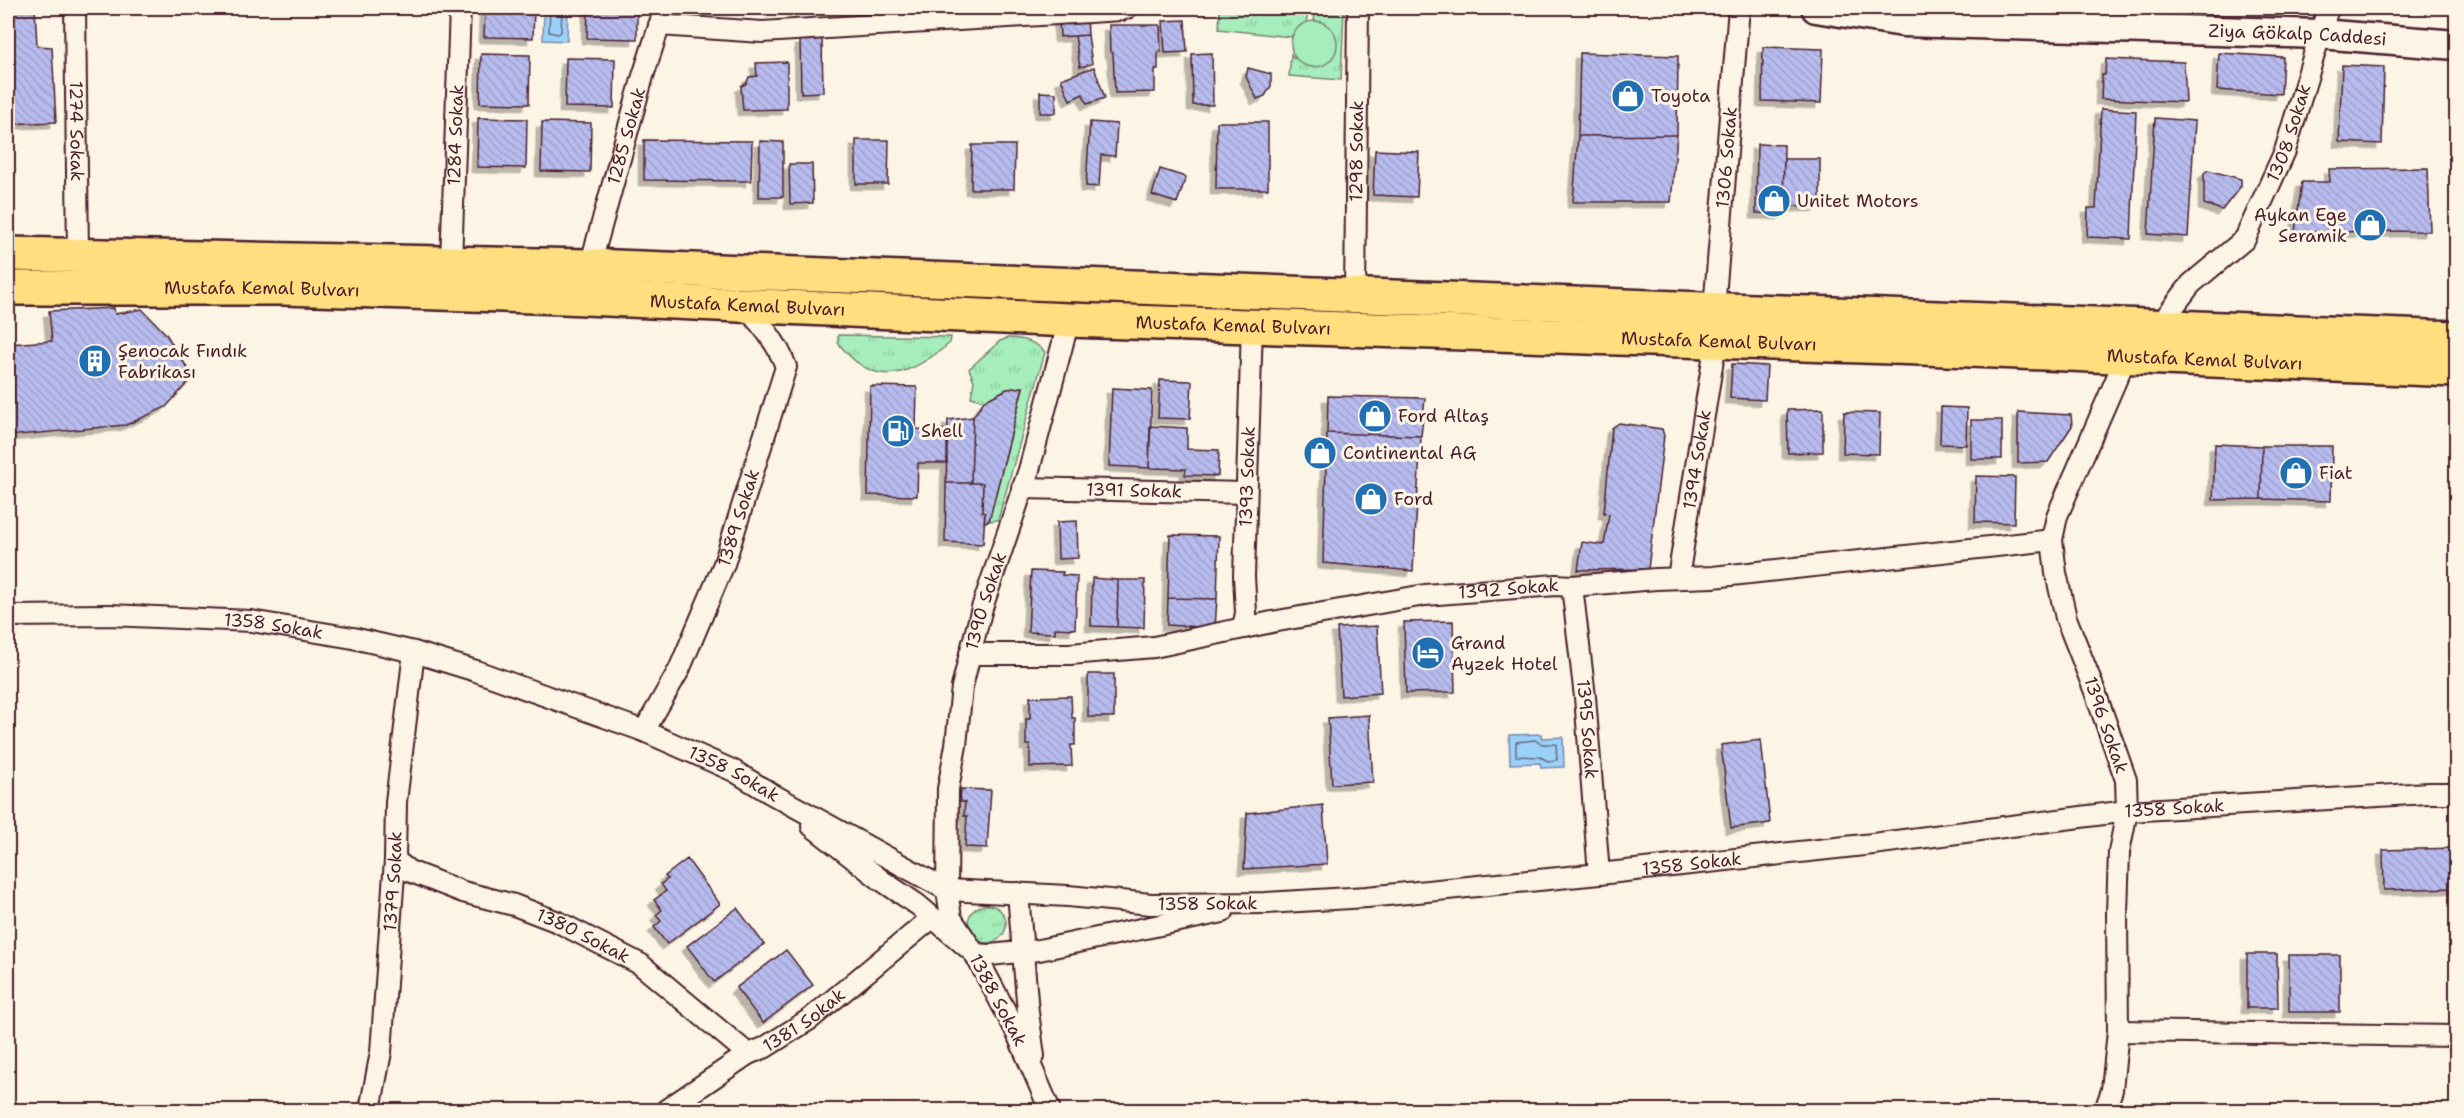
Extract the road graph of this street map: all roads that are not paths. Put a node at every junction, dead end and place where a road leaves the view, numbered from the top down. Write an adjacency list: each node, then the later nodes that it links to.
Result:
1 (75, 8): 13 (street, 1274 Sokak)
2 (460, 8): 14 (street, 1284 Sokak)
3 (1127, 8): 8 (street)
4 (1358, 8): 17 (street, 1298 Sokak)
5 (1739, 8): 19 (street, 1306 Sokak)
6 (1816, 8): 9 (street, Ziya Gökalp Caddesi)
7 (2328, 8): 10 (street, 1308 Sokak)
8 (662, 16): 15 (street, 1285 Sokak)
9 (1959, 16): 10 (street, Ziya Gökalp Caddesi)
10 (2320, 34): 11 (street, Ziya Gökalp Caddesi); 22 (street, 1308 Sokak)
11 (2457, 45)
12 (8, 254): 13 (highway, Mustafa Kemal Bulvarı)
13 (78, 254): 14 (highway, Mustafa Kemal Bulvarı)
14 (451, 263): 15 (highway, Mustafa Kemal Bulvarı)
15 (590, 266): 17 (highway, Mustafa Kemal Bulvarı)
16 (8, 288): 18 (highway, Mustafa Kemal Bulvarı)
17 (1355, 295): 19 (highway, Mustafa Kemal Bulvarı)
18 (744, 305): 20 (highway, Mustafa Kemal Bulvarı); 36 (street, 1389 Sokak)
19 (1714, 309): 22 (highway, Mustafa Kemal Bulvarı)
20 (1069, 320): 21 (highway, Mustafa Kemal Bulvarı); 27 (street, 1390 Sokak)
21 (1252, 326): 24 (highway, Mustafa Kemal Bulvarı); 28 (street, 1393 Sokak)
22 (2159, 326): 23 (highway, Mustafa Kemal Bulvarı)
23 (2457, 338)
24 (1716, 341): 25 (highway, Mustafa Kemal Bulvarı); 30 (street, 1394 Sokak)
25 (2126, 357): 26 (highway, Mustafa Kemal Bulvarı); 29 (street, 1396 Sokak)
26 (2457, 370)
27 (1022, 488): 28 (street, 1391 Sokak); 35 (street, 1390 Sokak)
28 (1246, 493): 33 (street, 1393 Sokak)
29 (2052, 540): 30 (street, 1392 Sokak); 39 (street, 1396 Sokak)
30 (1678, 578): 31 (street, 1392 Sokak)
31 (1572, 586): 33 (street, 1392 Sokak); 41 (street, 1395 Sokak)
32 (8, 616): 34 (street, 1358 Sokak)
33 (1243, 628): 35 (street, 1392 Sokak)
34 (414, 652): 36 (street, 1358 Sokak); 40 (street, 1379 Sokak)
35 (970, 654): 42 (street, 1390 Sokak)
36 (644, 731): 37 (street, 1358 Sokak)
37 (770, 793): 42 (street, 1358 Sokak); 45 (street)
38 (2457, 793): 39 (street, 1358 Sokak)
39 (2127, 811): 41 (street, 1358 Sokak); 48 (street, 1396 Sokak)
40 (395, 860): 50 (street, 1380 Sokak); 52 (street, 1379 Sokak)
41 (1599, 874): 44 (street, 1358 Sokak)
42 (947, 890): 43 (street, 1358 Sokak); 47 (street, 1388 Sokak)
43 (1018, 893): 44 (street, 1358 Sokak); 46 (street)
44 (1266, 903): 46 (street)
45 (932, 918): 47 (street); 50 (street, 1381 Sokak)
46 (1023, 952): 47 (street); 51 (street)
47 (975, 954): 51 (street, 1388 Sokak)
48 (2118, 1031): 49 (street); 55 (street, 1396 Sokak)
49 (2457, 1036)
50 (748, 1054): 53 (street, 1381 Sokak)
51 (1038, 1080): 54 (street, 1388 Sokak)
52 (370, 1110)
53 (666, 1110)
54 (1050, 1110)
55 (2105, 1110)

